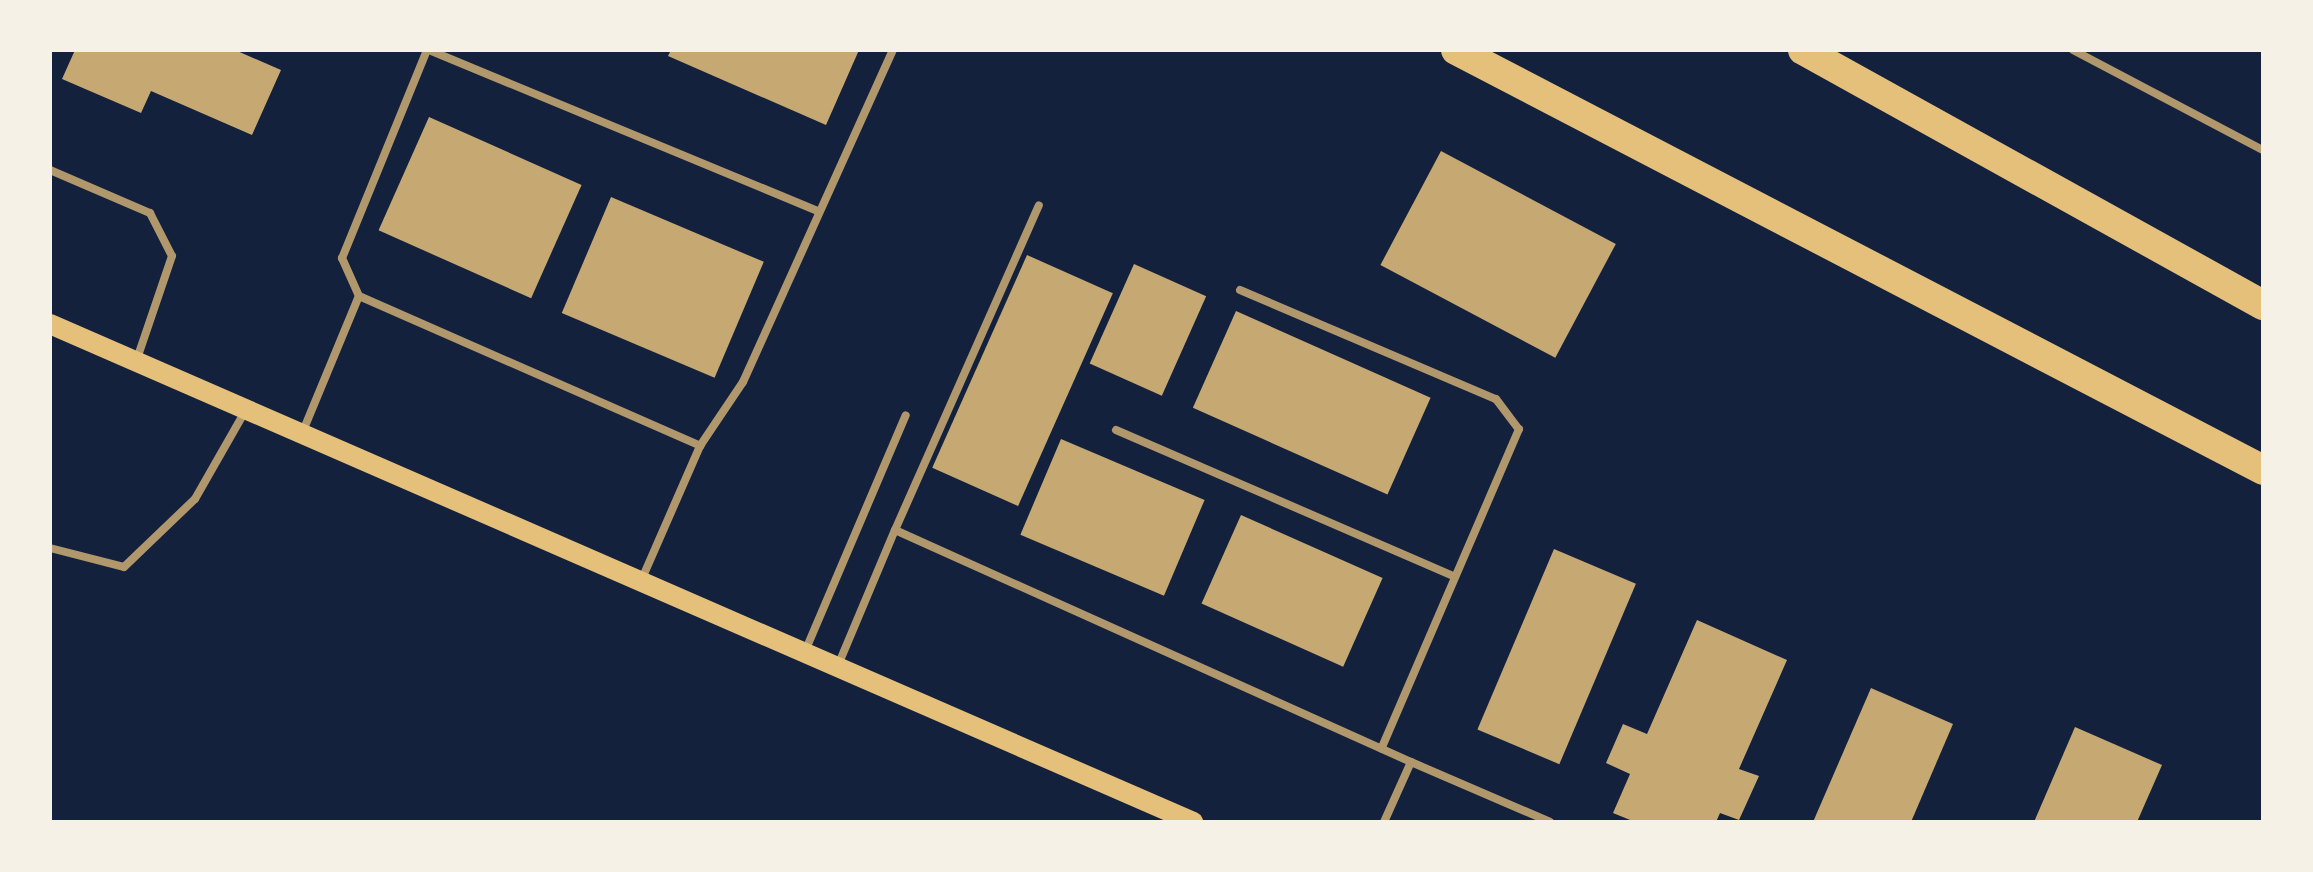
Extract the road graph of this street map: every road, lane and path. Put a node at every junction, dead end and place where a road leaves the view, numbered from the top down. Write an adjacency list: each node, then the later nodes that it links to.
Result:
1 (428, 50): 9 (lane); 11 (lane)
2 (893, 50): 9 (lane)
3 (1456, 50): 20 (highway)
4 (1803, 50): 12 (highway)
5 (2073, 50): 6 (lane)
6 (2263, 150)
7 (50, 170): 14 (lane)
8 (1039, 204): 21 (lane)
9 (816, 211): 19 (lane)
10 (1240, 290): 23 (lane)
11 (359, 296): 18 (lane); 19 (lane)
12 (2263, 305)
13 (50, 324): 14 (main road)
14 (136, 362): 15 (main road)
15 (246, 409): 18 (main road); 22 (lane)
16 (906, 415): 25 (lane)
17 (1116, 430): 23 (lane)
18 (302, 433): 24 (main road)
19 (700, 446): 24 (lane)
20 (2263, 470)
21 (895, 530): 26 (lane); 27 (lane)
22 (50, 548)
23 (1455, 577): 27 (lane)
24 (641, 581): 25 (main road)
25 (804, 653): 26 (main road)
26 (837, 667): 29 (main road)
27 (1381, 749): 28 (lane)
28 (1410, 762): 30 (lane); 31 (lane)
29 (1193, 822)
30 (1384, 822)
31 (1550, 822)

